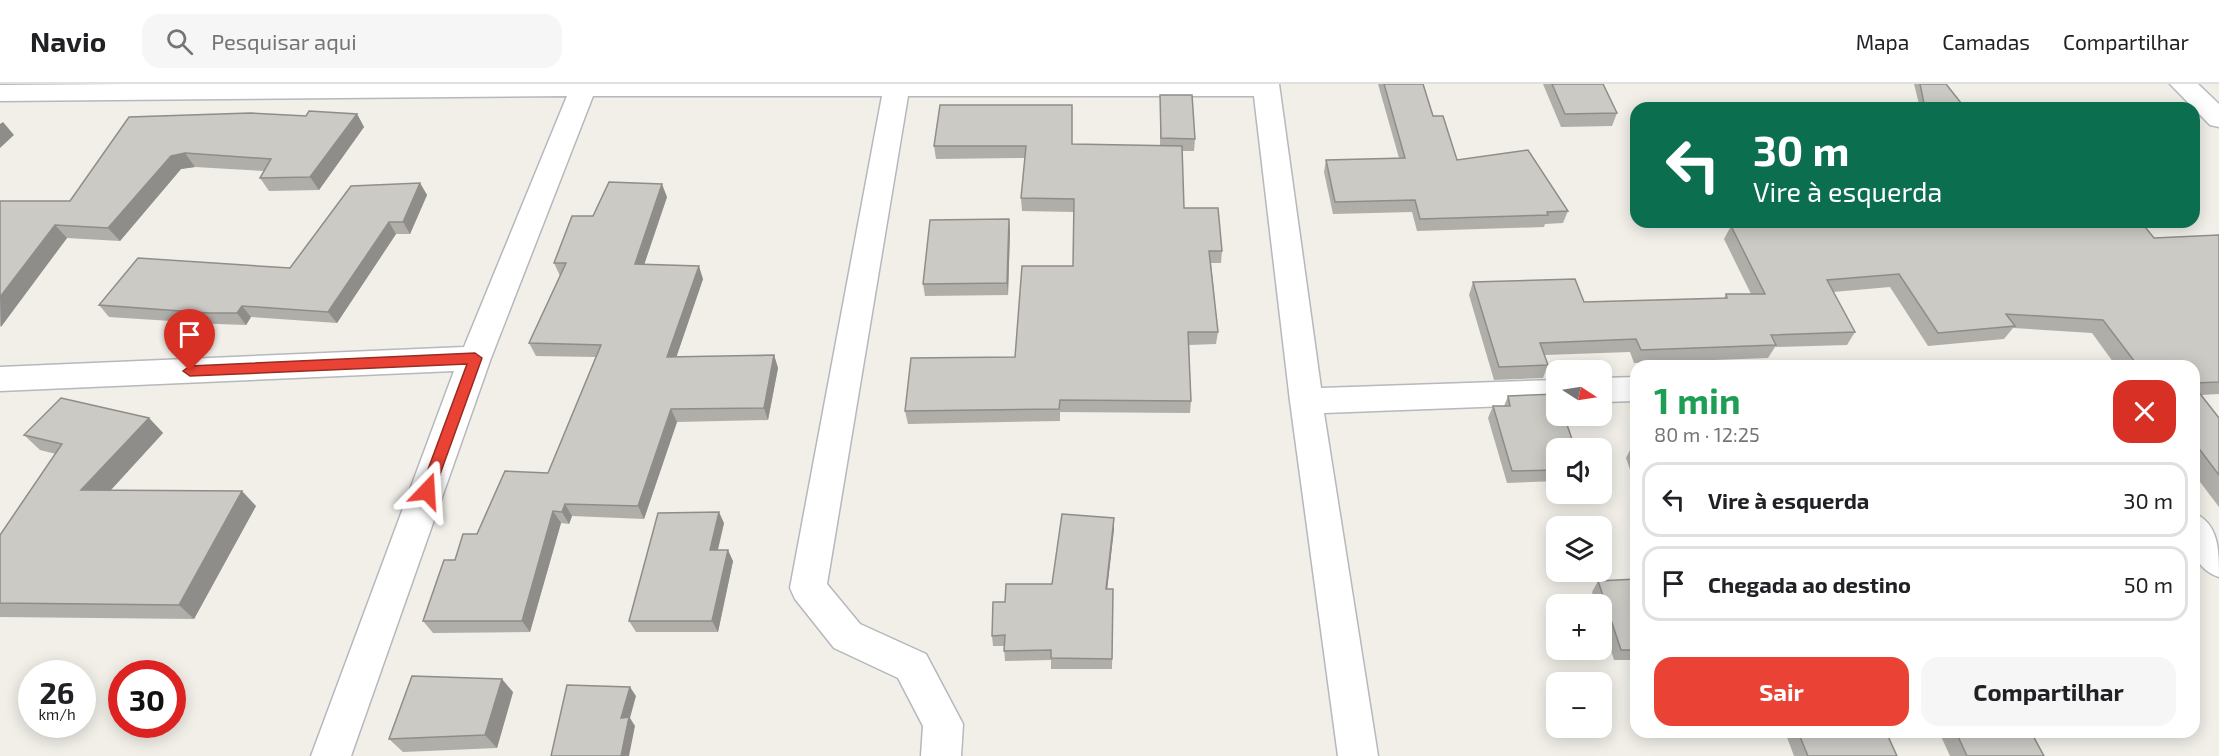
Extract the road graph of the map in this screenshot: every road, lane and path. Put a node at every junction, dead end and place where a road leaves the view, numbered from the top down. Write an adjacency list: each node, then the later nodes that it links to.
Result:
1 (2183, 84): 6 (street)
2 (584, 86): 3 (street); 5 (street); 7 (street)
3 (897, 86): 4 (street); 16 (street)
4 (1266, 86): 12 (street)
5 (0, 93)
6 (2219, 119)
7 (475, 358): 8 (street); 15 (street)
8 (0, 379)
9 (1630, 389): 10 (street)
10 (1612, 390)
11 (1546, 392): 12 (street)
12 (1306, 401): 17 (street)
13 (2200, 536): 14 (street)
14 (2219, 562)
15 (331, 756)
16 (941, 756)
17 (1358, 756)

